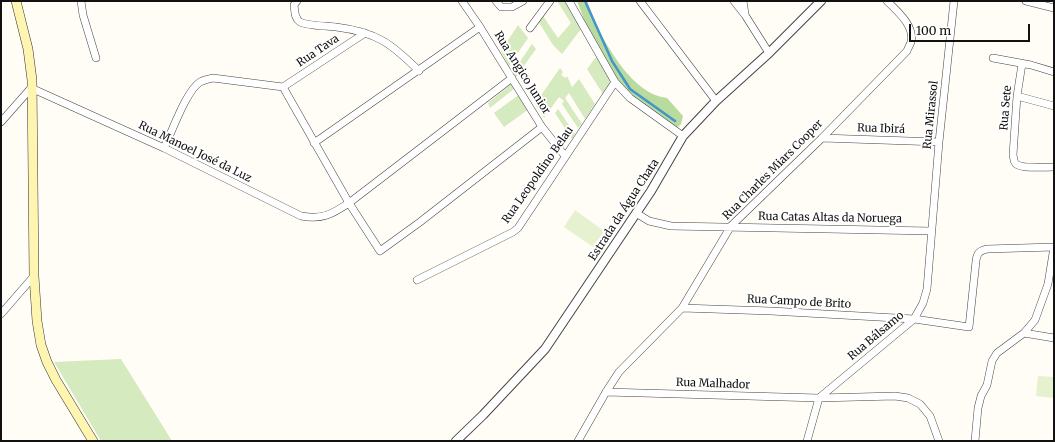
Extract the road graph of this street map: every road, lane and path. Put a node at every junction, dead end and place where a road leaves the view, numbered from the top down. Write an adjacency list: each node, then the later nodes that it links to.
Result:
1 (16, 1): 30 (main road)
2 (81, 1): 22 (street)
3 (297, 1): 20 (street)
4 (462, 1): 18 (street, Rua Angico Junior)
5 (496, 1): 6 (street)
6 (523, 1)
7 (550, 1): 19 (street)
8 (568, 1): 28 (street)
9 (640, 1): 32 (street)
10 (734, 1): 17 (street)
11 (743, 1): 17 (street)
12 (822, 1): 21 (street, Estrada da Água Chata)
13 (887, 1): 37 (street, Rua Charles Miars Cooper)
14 (954, 1): 38 (street, Rua Mirassol)
15 (1026, 1): 16 (street)
16 (1054, 8)
17 (745, 15): 21 (street)
18 (480, 27): 25 (street); 27 (street, Rua Angico Junior)
19 (530, 28)
20 (365, 33): 25 (street); 29 (street, Rua Tava)
21 (769, 53): 32 (street, Estrada da Água Chata)
22 (96, 58)
23 (993, 58): 24 (street)
24 (1022, 64): 26 (street); 31 (street, Rua Sete)
25 (419, 71): 39 (street)
26 (1054, 72)
27 (512, 78): 35 (street, Rua Angico Junior); 43 (street, Rua Manoel José da Luz)
28 (615, 82): 36 (street); 41 (street, Rua Leopoldino Belau)
29 (283, 87): 39 (street); 40 (street)
30 (31, 88): 34 (street); 40 (street, Rua Manoel José da Luz); 48 (main road)
31 (1017, 96): 33 (street); 42 (street, Rua Sete)
32 (716, 101): 36 (street, Estrada da Água Chata)
33 (1054, 106)
34 (1, 122)
35 (542, 127): 41 (street, Rua Angico Junior); 43 (street)
36 (683, 136): 44 (street, Estrada da Água Chata)
37 (822, 138): 38 (street, Rua Ibirá); 45 (street, Rua Charles Miars Cooper)
38 (939, 142): 46 (street, Rua Mirassol)
39 (314, 143): 43 (street)
40 (164, 148): 43 (street, Rua Manoel José da Luz)
41 (566, 156): 49 (street, Rua Leopoldino Belau)
42 (1054, 167)
43 (349, 203)
44 (636, 213): 45 (street, Rua Catas Altas da Noruega); 58 (street, Estrada da Água Chata)
45 (731, 226): 46 (street, Rua Catas Altas da Noruega); 50 (street, Rua Charles Miars Cooper)
46 (931, 231): 52 (street, Rua Bálsamo)
47 (1054, 247): 52 (street, Rua Campo de Brito); 53 (street)
48 (34, 276): 51 (street); 57 (main road)
49 (417, 280)
50 (682, 308): 52 (street, Rua Campo de Brito); 55 (street, Rua Charles Miars Cooper)
51 (2, 311)
52 (914, 319): 56 (street, Rua Bálsamo)
53 (1024, 333): 54 (street); 62 (street)
54 (1054, 338)
55 (606, 392): 56 (street, Rua Malhador); 59 (street, Rua Charles Miars Cooper)
56 (819, 398): 60 (street); 61 (street, Rua Malhador)
57 (93, 441)
58 (456, 441)
59 (578, 441)
60 (807, 441)
61 (939, 441)
62 (975, 441)

